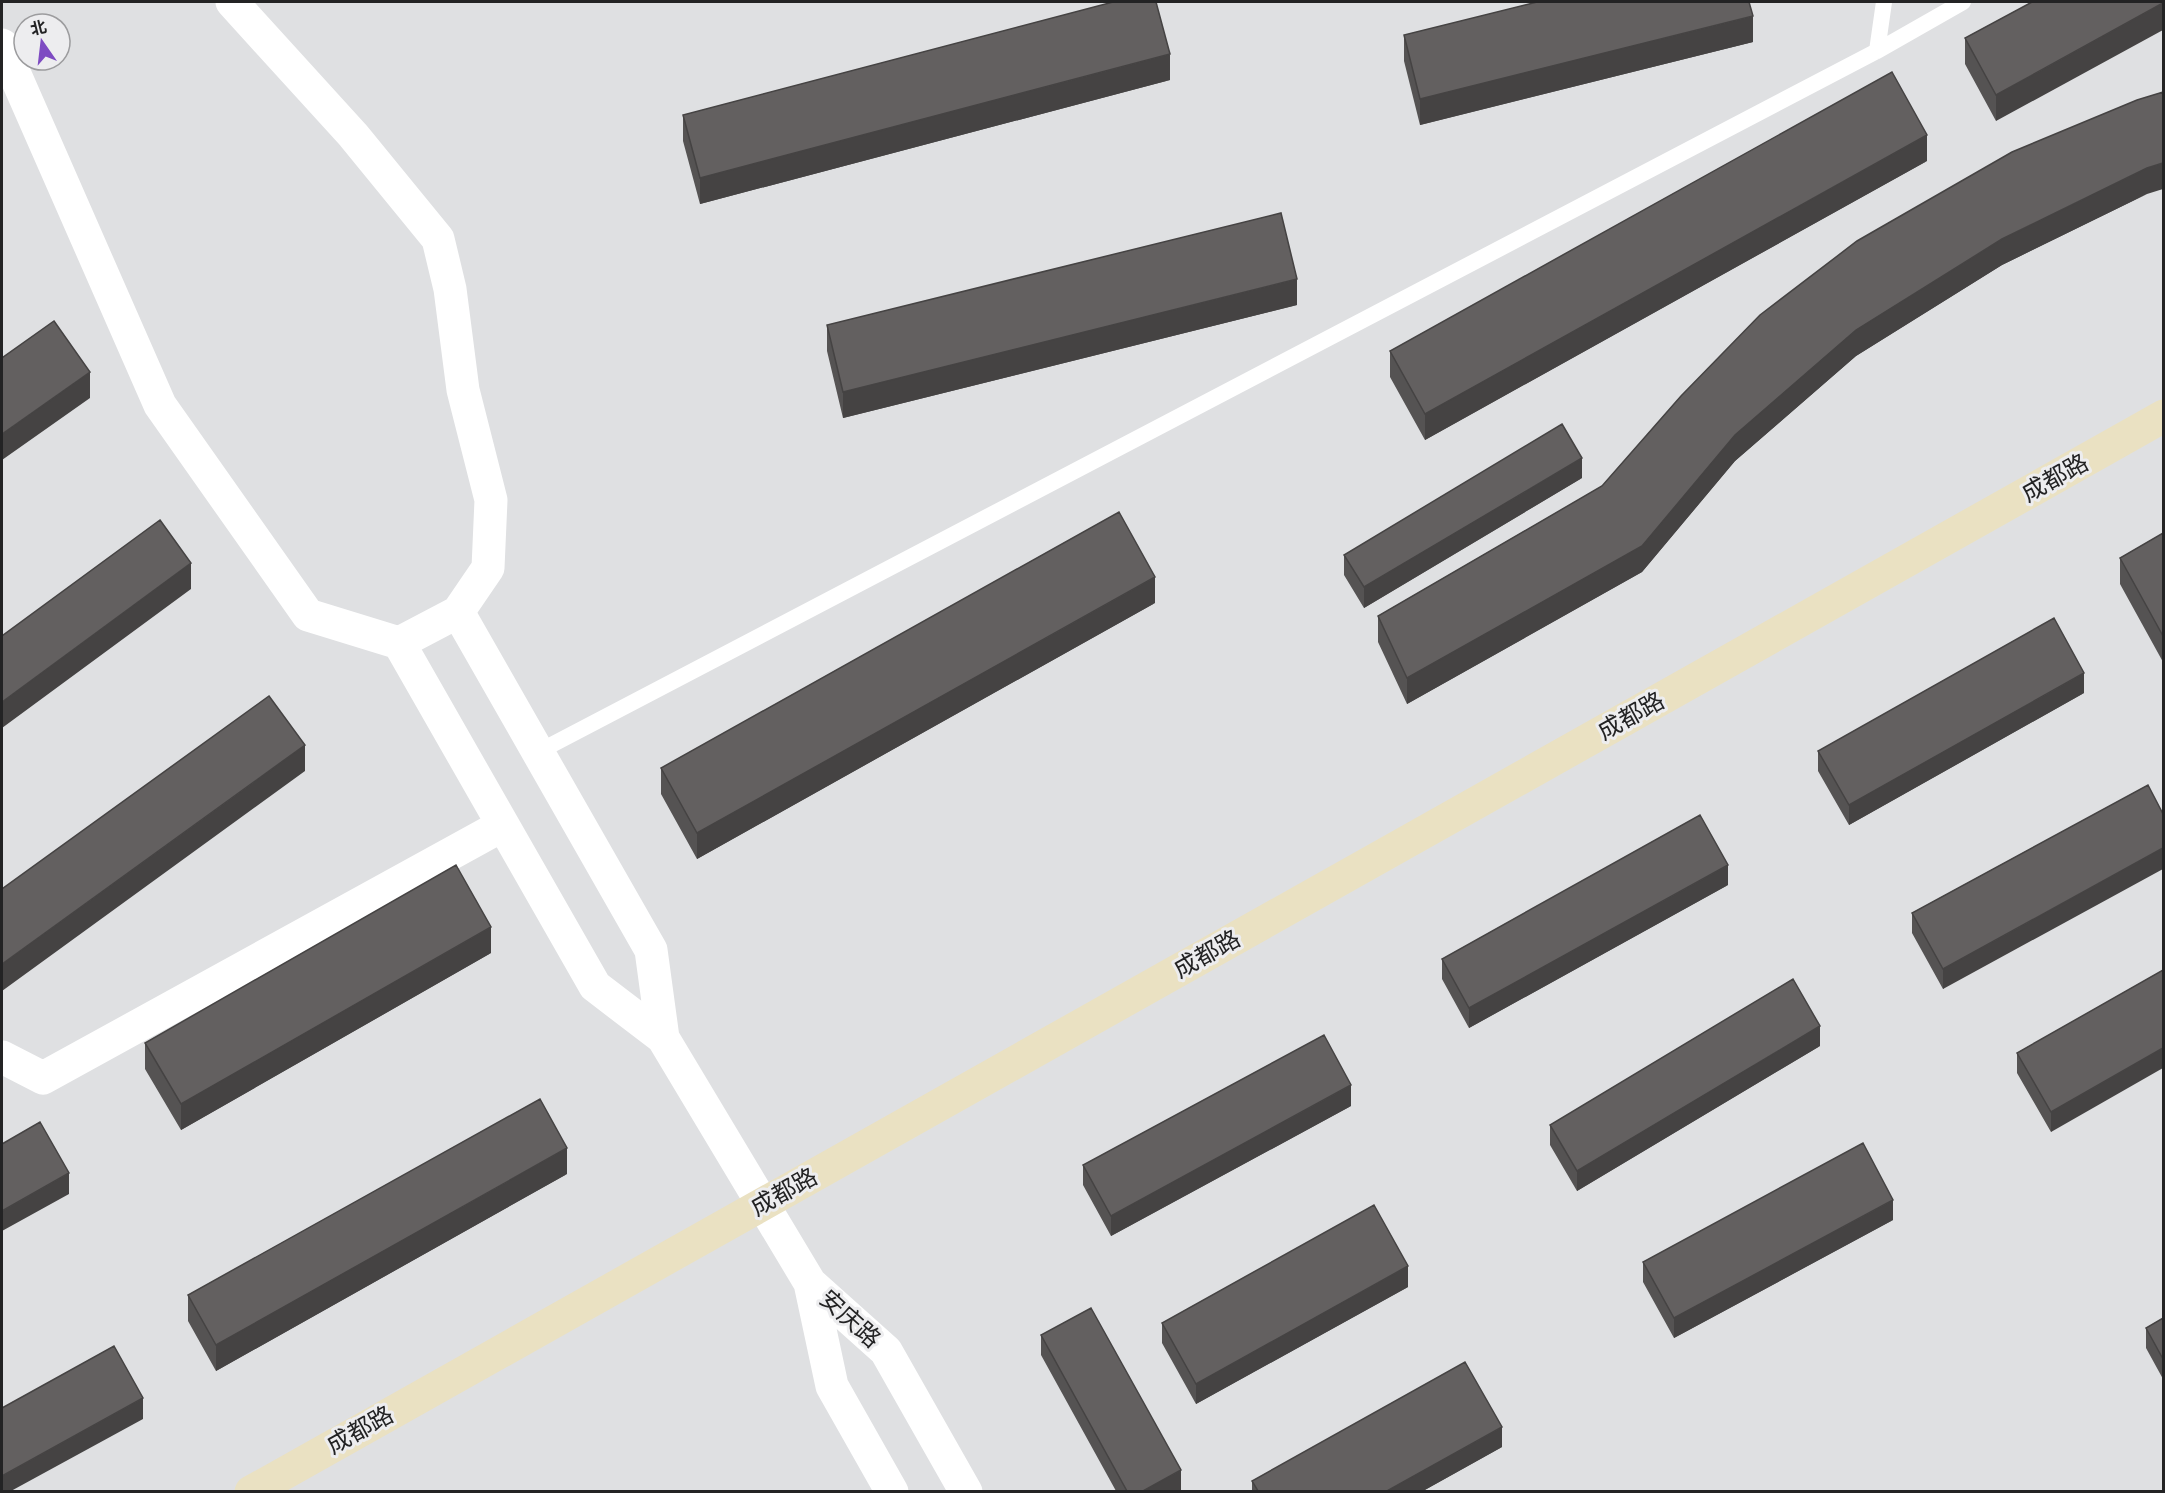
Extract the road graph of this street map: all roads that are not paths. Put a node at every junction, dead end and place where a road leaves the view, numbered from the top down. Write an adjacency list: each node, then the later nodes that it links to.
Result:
1 (232, 2): 7 (street)
2 (1884, 2): 5 (lane)
3 (1963, 2): 5 (lane)
4 (2, 45): 8 (street)
5 (1877, 51): 9 (lane)
6 (2163, 416): 13 (street, 成都路)
7 (458, 612): 8 (street); 9 (street)
8 (399, 643): 10 (street)
9 (538, 752): 11 (street)
10 (503, 825): 11 (street); 12 (street)
11 (663, 1038): 13 (street)
12 (2, 1057)
13 (762, 1204): 14 (street); 15 (street, 成都路)
14 (810, 1283): 16 (street, 安庆路); 17 (street, 安庆路)
15 (251, 1491)
16 (892, 1491)
17 (966, 1491)

